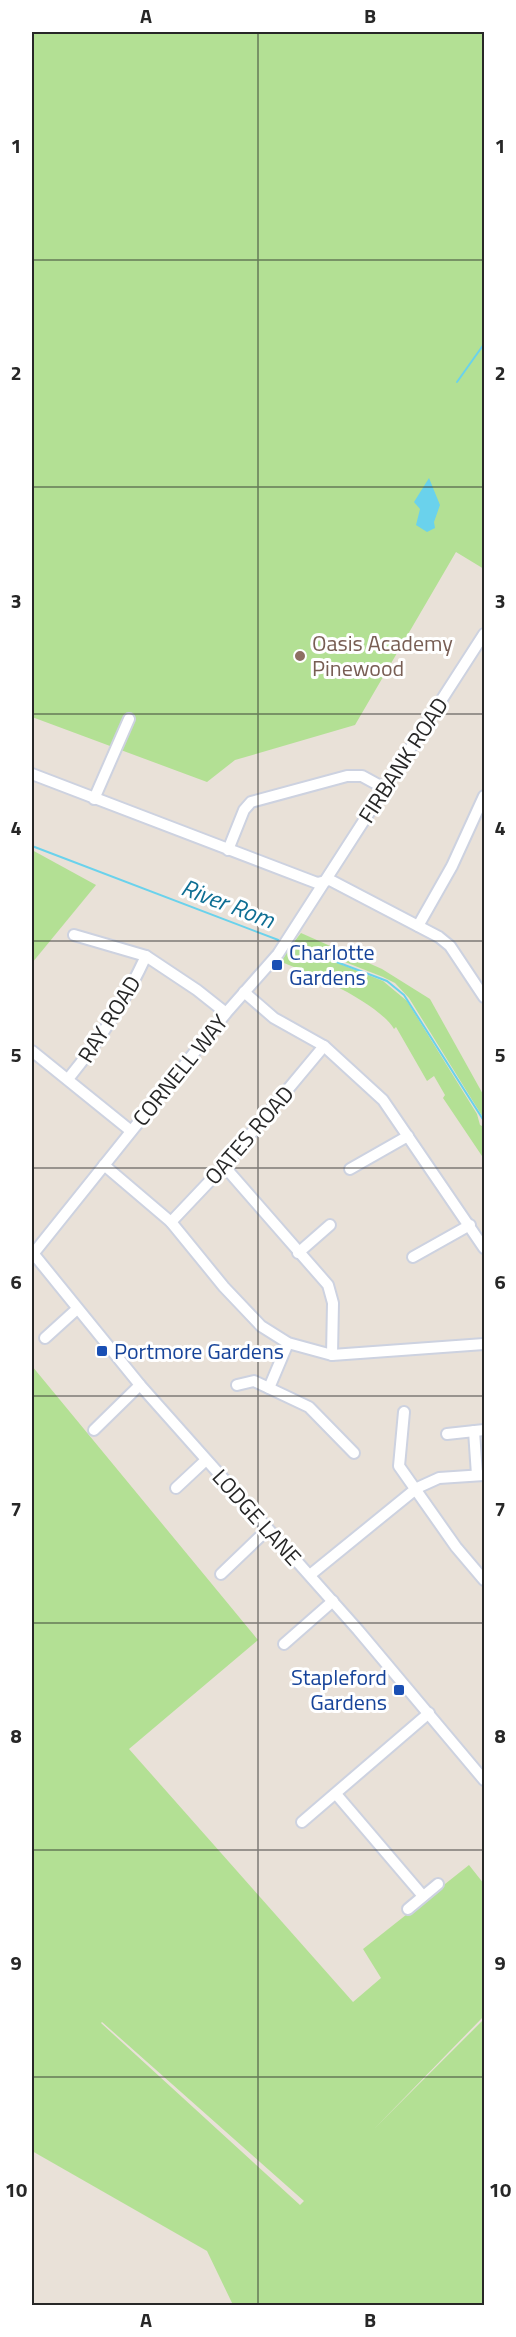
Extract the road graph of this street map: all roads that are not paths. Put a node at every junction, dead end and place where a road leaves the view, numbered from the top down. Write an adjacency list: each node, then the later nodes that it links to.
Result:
1 (484, 637): 4 (street, FIRBANK ROAD)
2 (129, 719): 6 (street)
3 (32, 774): 6 (street)
4 (384, 788): 7 (street); 8 (street, FIRBANK ROAD)
5 (484, 796): 9 (street)
6 (94, 799): 7 (street)
7 (228, 850): 8 (street)
8 (323, 882): 9 (street); 13 (street, CORNELL WAY)
9 (418, 926): 12 (street)
10 (74, 935): 11 (street)
11 (146, 956): 14 (street); 17 (street, RAY ROAD)
12 (483, 991)
13 (244, 992): 14 (street, CORNELL WAY); 15 (street)
14 (226, 1013): 18 (street, CORNELL WAY)
15 (324, 1046): 19 (street); 21 (street, OATES ROAD)
16 (32, 1051): 17 (street)
17 (68, 1079): 18 (street)
18 (131, 1131): 20 (street, CORNELL WAY)
19 (408, 1136): 22 (street); 25 (street)
20 (104, 1165): 23 (street); 27 (street, CORNELL WAY)
21 (224, 1166): 23 (street, OATES ROAD); 28 (street)
22 (350, 1169)
23 (171, 1222): 32 (street)
24 (330, 1225): 28 (street)
25 (470, 1225): 26 (street); 29 (street)
26 (484, 1248)
27 (32, 1253): 30 (street, LODGE LANE)
28 (298, 1253): 34 (street)
29 (413, 1257)
30 (77, 1309): 31 (street); 35 (street, LODGE LANE)
31 (45, 1338)
32 (288, 1343): 34 (street); 37 (street)
33 (484, 1344): 34 (street)
34 (332, 1355)
35 (140, 1385): 39 (street); 43 (street, LODGE LANE)
36 (237, 1385): 37 (street)
37 (269, 1388): 42 (street)
38 (404, 1412): 46 (street)
39 (94, 1430)
40 (479, 1431): 41 (street); 44 (street)
41 (447, 1434)
42 (354, 1453)
43 (206, 1460): 45 (street); 47 (street, LODGE LANE)
44 (481, 1475): 46 (street)
45 (176, 1488)
46 (417, 1488): 49 (street); 50 (street)
47 (267, 1530): 48 (street); 49 (street, LODGE LANE)
48 (221, 1574)
49 (310, 1575): 51 (street, LODGE LANE)
50 (484, 1580)
51 (333, 1601): 52 (street); 53 (street, LODGE LANE)
52 (284, 1644)
53 (429, 1713): 54 (street, LODGE LANE); 55 (street)
54 (484, 1780)
55 (336, 1794): 56 (street); 58 (street)
56 (302, 1822)
57 (438, 1884): 58 (street)
58 (423, 1896): 59 (street)
59 (408, 1909)

